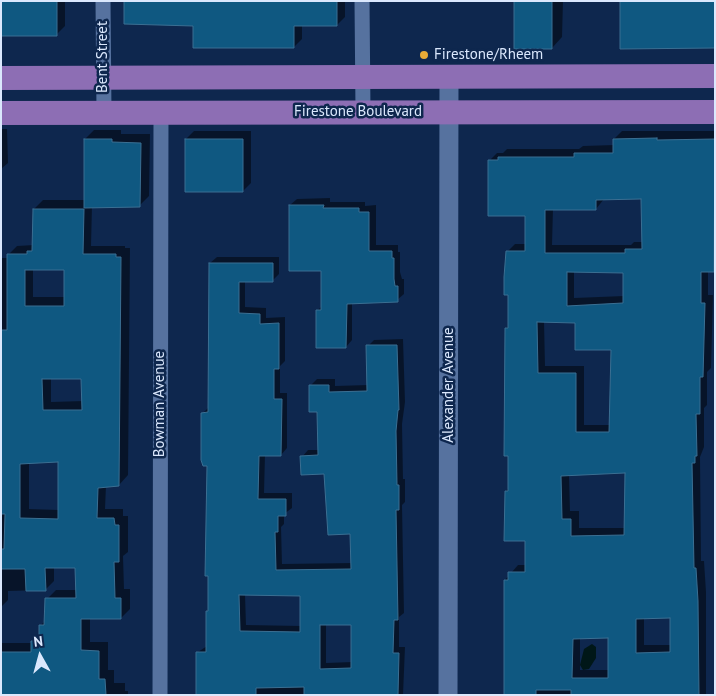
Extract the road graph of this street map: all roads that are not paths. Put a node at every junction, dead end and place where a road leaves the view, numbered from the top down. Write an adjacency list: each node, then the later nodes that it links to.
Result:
1 (103, 1): 6 (street, Bent Street)
2 (362, 1): 3 (street)
3 (362, 76): 4 (main road); 6 (main road); 8 (street)
4 (449, 76): 5 (main road); 10 (street, Alexander Avenue)
5 (715, 76)
6 (103, 77): 7 (main road); 9 (street, Bent Street)
7 (1, 78)
8 (363, 111): 10 (main road, Firestone Boulevard); 13 (main road, Firestone Boulevard)
9 (104, 112): 12 (main road, Firestone Boulevard); 13 (main road, Firestone Boulevard)
10 (449, 112): 11 (main road, Firestone Boulevard); 15 (street, Alexander Avenue)
11 (715, 112)
12 (1, 113)
13 (161, 113): 14 (street, Bowman Avenue)
14 (160, 695)
15 (448, 695)

